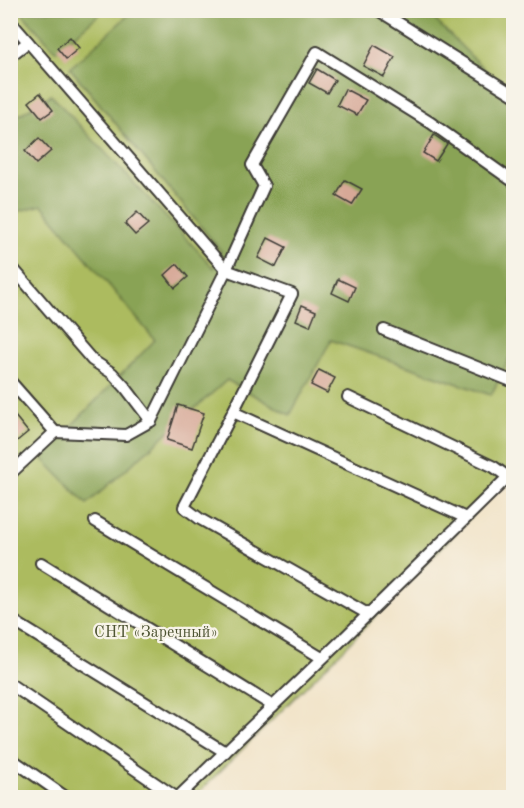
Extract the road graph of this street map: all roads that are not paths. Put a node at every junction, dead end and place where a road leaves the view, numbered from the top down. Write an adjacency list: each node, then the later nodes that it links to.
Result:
1 (378, 10): 5 (street)
2 (10, 21): 3 (street)
3 (28, 42): 4 (street); 8 (street)
4 (10, 56)
5 (513, 95)
6 (513, 182): 8 (street)
7 (10, 265): 14 (street)
8 (226, 270): 13 (street); 14 (street)
9 (384, 330): 11 (street)
10 (10, 381): 15 (street)
11 (513, 382)
12 (348, 398): 17 (street)
13 (233, 412): 18 (street); 21 (street)
14 (151, 421): 15 (street)
15 (55, 432): 16 (street)
16 (10, 474)
17 (511, 474): 18 (street)
18 (466, 518): 21 (street)
19 (95, 521): 23 (street)
20 (41, 563): 25 (street)
21 (368, 614): 23 (street)
22 (10, 619): 26 (street)
23 (322, 658): 25 (street)
24 (10, 684): 29 (street)
25 (273, 706): 26 (street)
26 (225, 752): 29 (street)
27 (10, 758): 28 (street)
28 (67, 798)
29 (177, 798)

